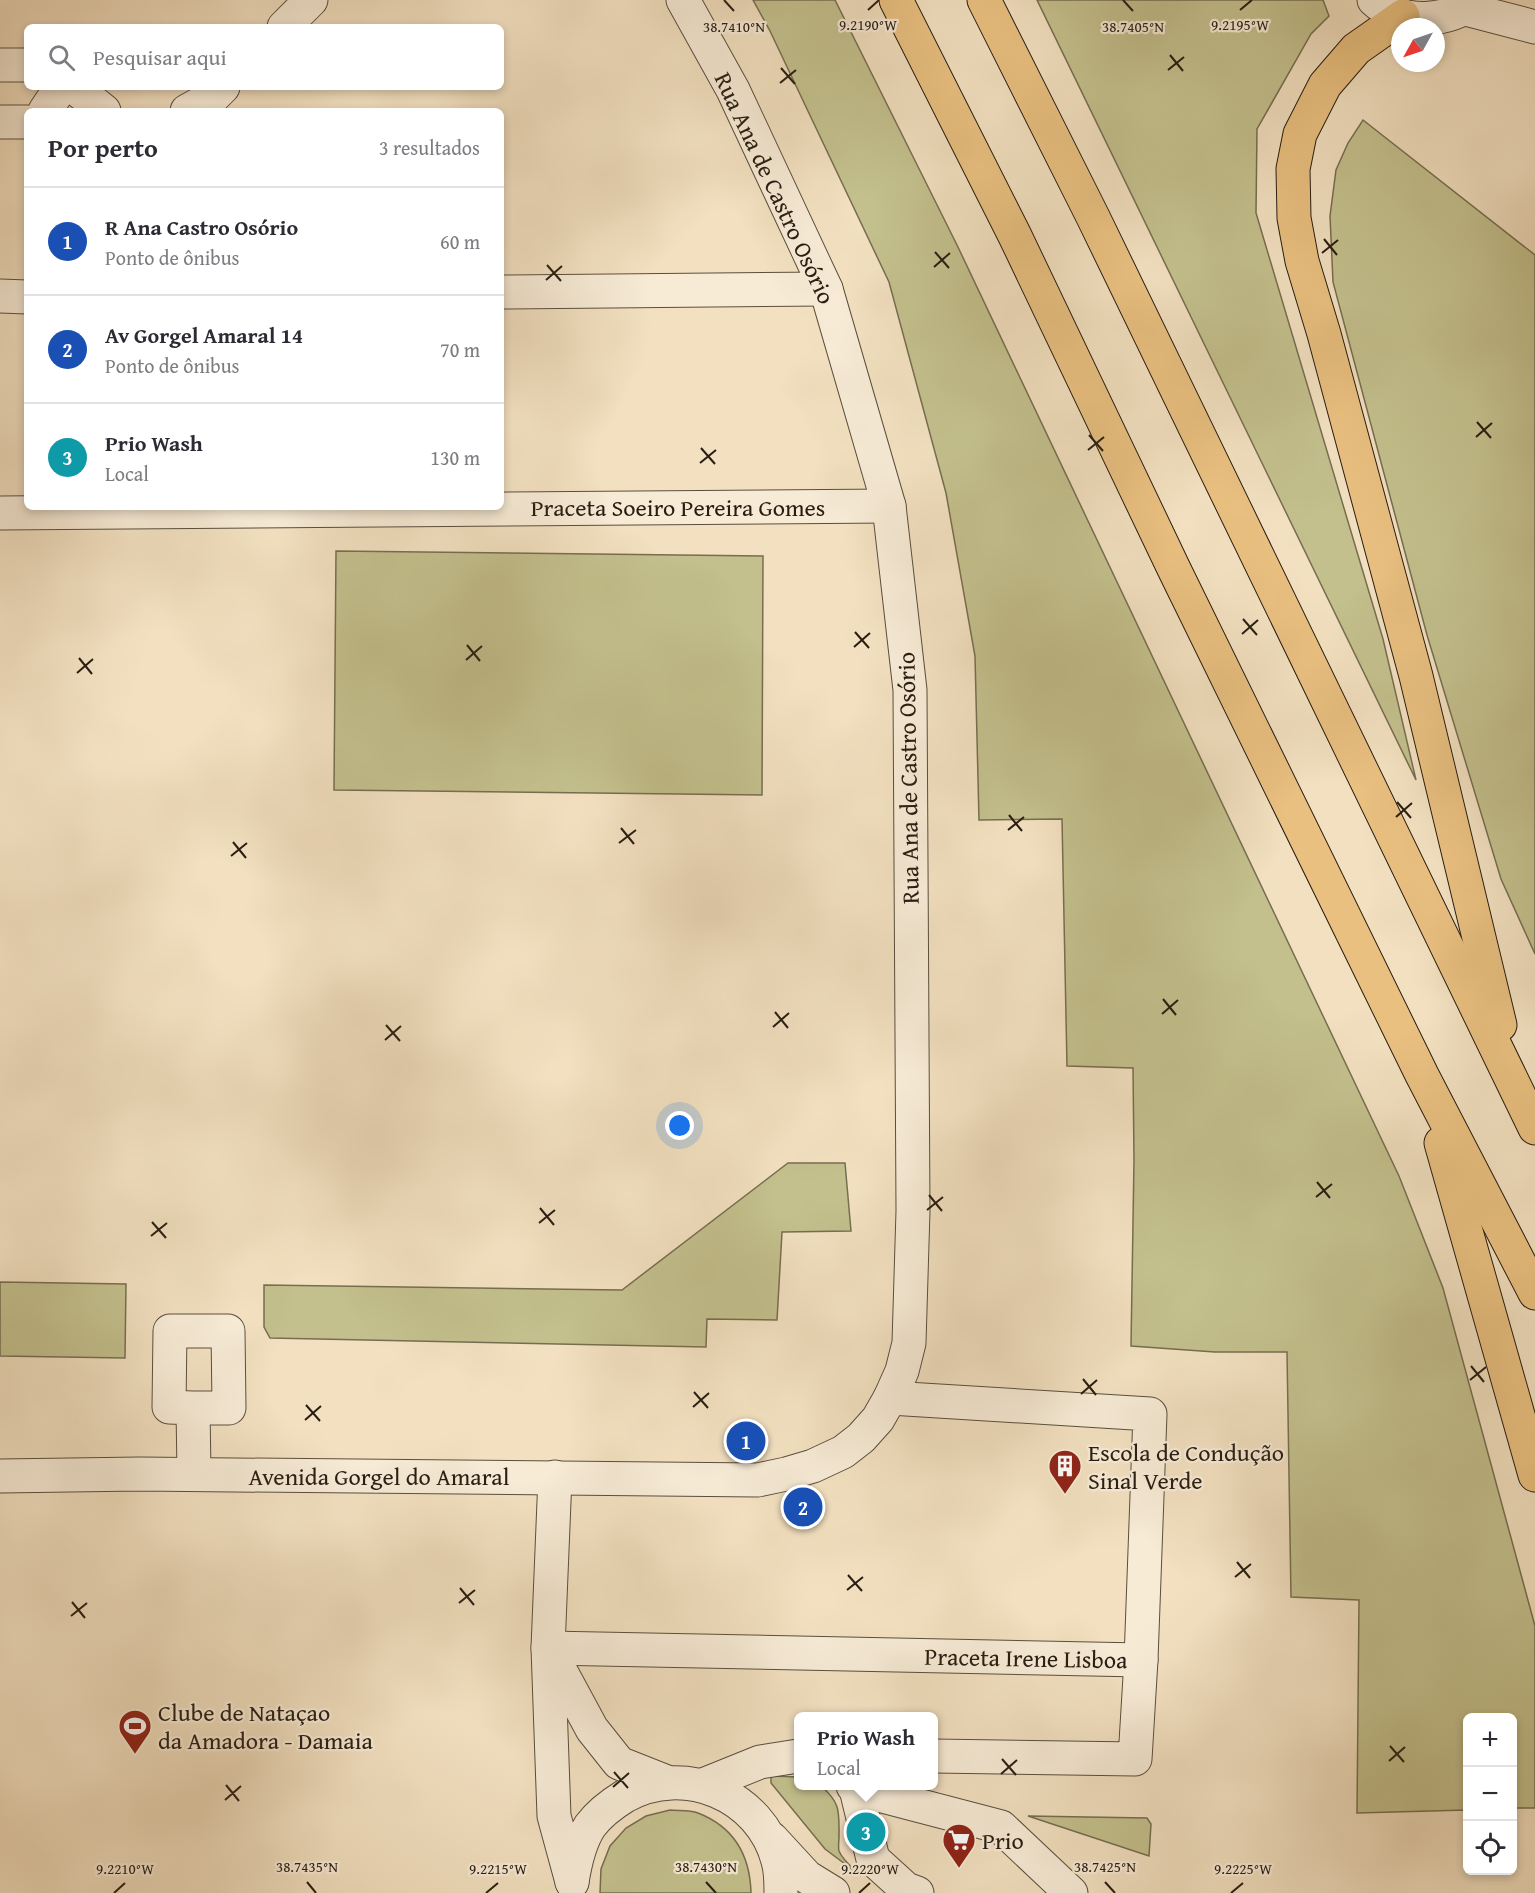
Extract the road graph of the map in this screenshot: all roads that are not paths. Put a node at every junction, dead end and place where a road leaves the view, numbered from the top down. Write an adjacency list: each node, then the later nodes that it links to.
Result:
1 (311, 0): 8 (street)
2 (683, 0): 20 (street, Rua Ana de Castro Osório)
3 (896, 0): 28 (highway)
4 (984, 0): 29 (highway)
5 (1374, 0): 7 (street)
6 (1472, 4): 7 (street); 9 (street)
7 (1403, 16): 29 (highway)
8 (287, 24)
9 (1535, 27)
10 (0, 65): 11 (street)
11 (24, 65)
12 (59, 90): 15 (street)
13 (78, 90): 16 (street)
14 (220, 90): 17 (street)
15 (47, 108)
16 (100, 108)
17 (192, 108)
18 (0, 122): 19 (street)
19 (24, 122)
20 (826, 289): 21 (street); 24 (street, Rua Ana de Castro Osório)
21 (504, 292)
22 (0, 296): 23 (street)
23 (24, 297)
24 (889, 506): 25 (street, Praceta Soeiro Pereira Gomes); 32 (street, Rua Ana de Castro Osório)
25 (504, 509)
26 (381, 510): 27 (street, Praceta Soeiro Pereira Gomes)
27 (0, 513)
28 (1422, 1074): 31 (highway); 35 (highway)
29 (1514, 1085): 30 (highway)
30 (1535, 1128)
31 (1535, 1293)
32 (890, 1398): 38 (street, Rua Ana de Castro Osório); 40 (street, Praceta Irene Lisboa)
33 (193, 1408): 34 (street)
34 (194, 1474): 36 (street, Avenida Gorgel do Amaral); 37 (street, Avenida Gorgel do Amaral)
35 (1535, 1475)
36 (0, 1476)
37 (555, 1477): 38 (street, Avenida Gorgel do Amaral); 39 (street)
38 (758, 1480)
39 (548, 1648): 40 (street, Praceta Irene Lisboa); 43 (street); 48 (street)
40 (1142, 1660): 41 (street)
41 (938, 1756)
42 (794, 1757): 44 (street)
43 (667, 1782): 44 (street); 48 (street)
44 (703, 1785): 47 (street)
45 (855, 1790): 51 (street)
46 (865, 1790): 52 (street)
47 (767, 1833): 49 (street); 50 (street)
48 (572, 1887)
49 (781, 1893)
50 (833, 1893)
51 (917, 1893)
52 (1071, 1893)

